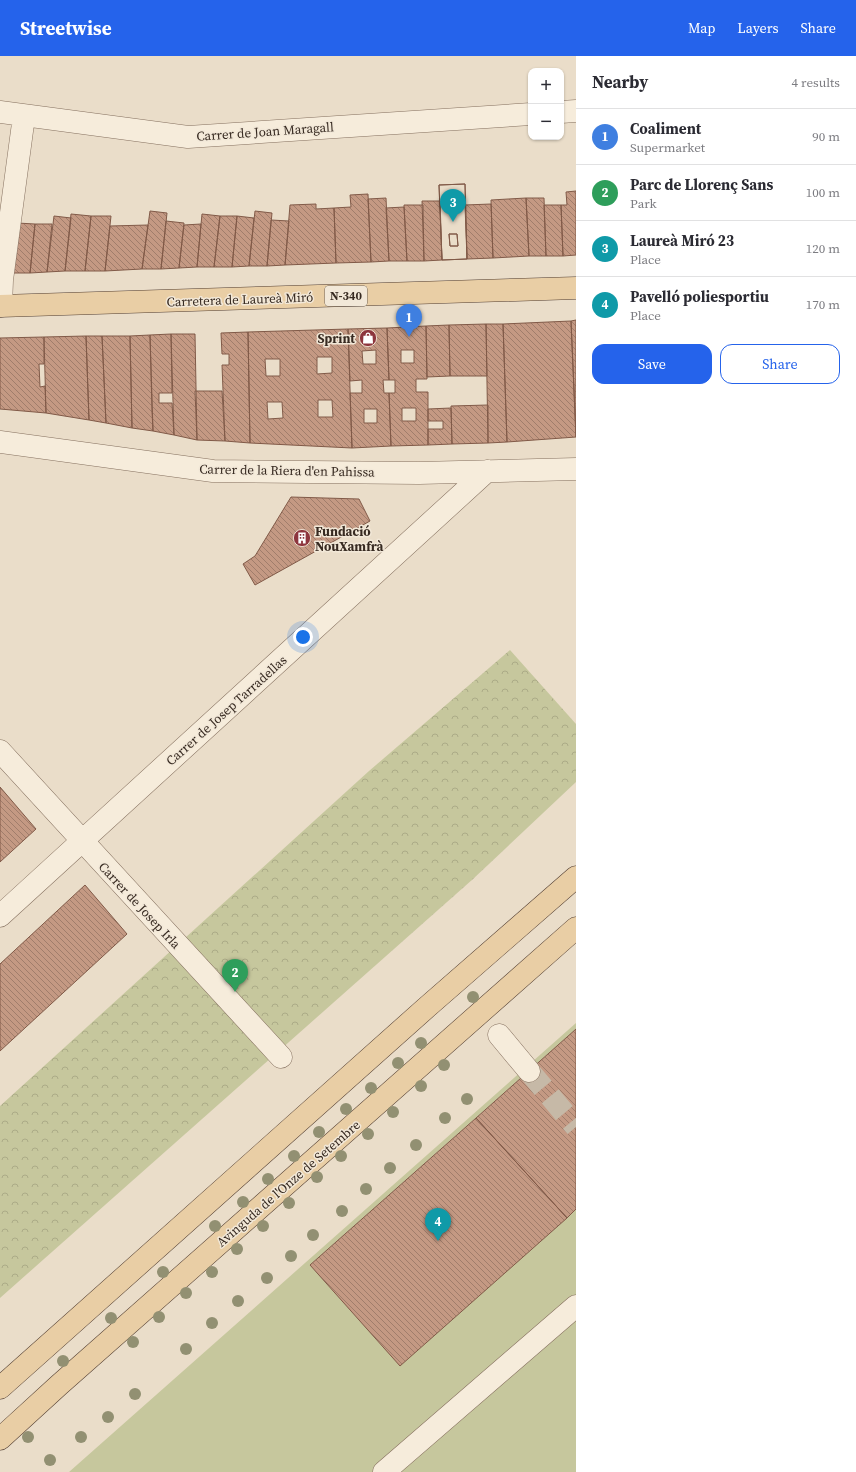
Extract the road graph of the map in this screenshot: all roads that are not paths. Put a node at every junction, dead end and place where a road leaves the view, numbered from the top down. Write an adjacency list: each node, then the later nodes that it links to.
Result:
1 (576, 111): 3 (street)
2 (0, 112): 5 (street, Carrer de Joan Maragall)
3 (564, 112)
4 (528, 114): 5 (street, Carrer de Joan Maragall)
5 (24, 116): 7 (street)
6 (576, 288): 7 (main road, Carretera de Laureà Miró / N-340)
7 (0, 306)
8 (0, 442): 10 (street, Carrer de la Riera d'en Pahissa)
9 (576, 469): 10 (street, Carrer de la Riera d'en Pahissa)
10 (487, 471): 12 (street, Carrer de Josep Tarradellas)
11 (0, 751): 12 (street, Carrer de Josep Irla)
12 (81, 841): 14 (street, Carrer de Josep Tarradellas); 17 (street, Carrer de Josep Irla)
13 (576, 877): 20 (main road)
14 (0, 916)
15 (576, 928): 21 (main road, Avinguda de l'Onze de Setembre)
16 (499, 1035): 18 (street)
17 (281, 1058)
18 (529, 1071)
19 (576, 1306): 22 (street)
20 (0, 1388)
21 (0, 1439)
22 (384, 1472)

